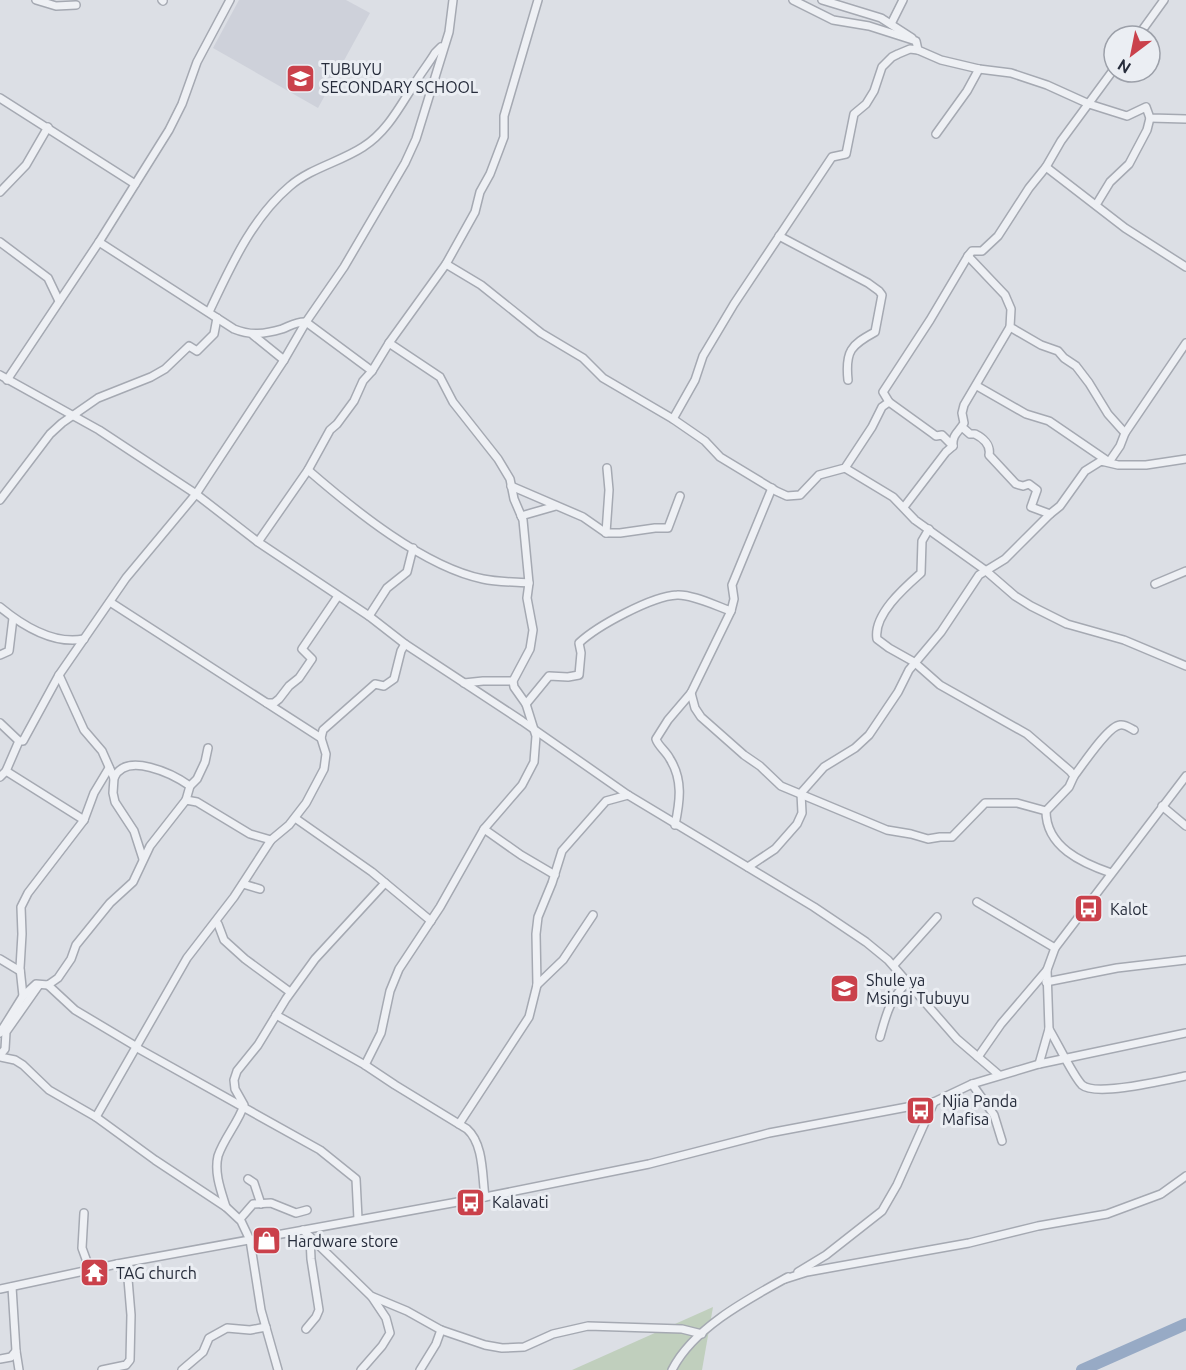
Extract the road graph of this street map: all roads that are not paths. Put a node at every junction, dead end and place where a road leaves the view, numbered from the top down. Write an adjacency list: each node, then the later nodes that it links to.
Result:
1 (36, 0): 9 (street)
2 (230, 0): 24 (street)
3 (453, 0): 13 (street)
4 (538, 0): 31 (street)
5 (793, 0): 12 (street)
6 (822, 0): 10 (street)
7 (903, 0): 10 (street)
8 (1164, 0): 11 (street)
9 (76, 5)
10 (891, 24): 12 (street)
11 (1147, 24)
12 (916, 41): 14 (street)
13 (443, 45): 34 (street); 36 (street)
14 (918, 50): 15 (street); 27 (street)
15 (979, 69): 18 (street); 22 (street)
16 (1103, 84): 18 (street)
17 (0, 98): 21 (street)
18 (1089, 104): 19 (street); 23 (street)
19 (1150, 118): 20 (street); 26 (street)
20 (1186, 120)
21 (48, 127): 24 (street); 25 (street)
22 (936, 134)
23 (1046, 167): 26 (street); 30 (street)
24 (135, 184): 29 (street)
25 (0, 192)
26 (1096, 205): 32 (street)
27 (779, 236): 45 (street); 49 (street)
28 (0, 242): 33 (street)
29 (99, 243): 33 (street); 34 (street)
30 (968, 256): 37 (street); 47 (street)
31 (446, 264): 39 (street); 49 (street)
32 (1186, 267)
33 (59, 301): 44 (street)
34 (209, 312): 35 (street)
35 (217, 318): 38 (street); 48 (street)
36 (306, 322): 38 (street); 41 (street); 42 (street)
37 (1010, 327): 46 (street); 51 (street)
38 (253, 335): 41 (street)
39 (389, 343): 42 (street); 58 (street)
40 (1186, 343): 51 (street)
41 (284, 360): 61 (street)
42 (372, 371): 57 (street)
43 (0, 375): 44 (street)
44 (7, 380): 48 (street)
45 (848, 380)
46 (976, 386): 50 (street); 54 (street)
47 (889, 402): 52 (street); 56 (street)
48 (71, 415): 60 (street); 61 (street)
49 (673, 419): 59 (street)
50 (962, 427): 52 (street); 66 (street)
51 (1125, 433): 54 (street)
52 (953, 446): 65 (street)
53 (1186, 459): 54 (street)
54 (1109, 462): 66 (street)
55 (607, 468): 69 (street)
56 (845, 468): 59 (street); 65 (street)
57 (308, 470): 70 (street); 71 (street)
58 (511, 486): 64 (street); 67 (street)
59 (772, 488): 79 (street)
60 (3, 494): 63 (street)
61 (196, 494): 70 (street); 77 (street)
62 (680, 496): 69 (street)
63 (0, 500)
64 (556, 506): 67 (street); 69 (street)
65 (904, 507): 68 (street)
66 (1050, 514): 72 (street)
67 (521, 516): 74 (street)
68 (929, 529): 72 (street); 85 (street)
69 (606, 533)
70 (258, 542): 76 (street)
71 (413, 548): 74 (street); 80 (street)
72 (985, 570): 85 (street); 86 (street)
73 (1186, 571): 75 (street)
74 (529, 583): 88 (street)
75 (1155, 585)
76 (338, 596): 80 (street); 91 (street)
77 (110, 602): 82 (street); 91 (street)
78 (0, 607): 81 (street)
79 (731, 611): 90 (street); 92 (street)
80 (369, 616): 83 (street)
81 (13, 618): 82 (street); 84 (street)
82 (84, 639): 87 (street)
83 (405, 644): 89 (street); 96 (street)
84 (0, 655)
85 (914, 662): 101 (street); 106 (street)
86 (1186, 666)
87 (59, 675): 97 (street); 99 (street)
88 (513, 681): 89 (street); 92 (street)
89 (464, 684): 94 (street)
90 (691, 693): 106 (street); 113 (street)
91 (267, 703): 96 (street)
92 (526, 704): 94 (street)
93 (0, 723): 97 (street)
94 (535, 730): 107 (street); 115 (street)
95 (1134, 730): 101 (street)
96 (321, 738): 111 (street)
97 (19, 741): 100 (street)
98 (208, 748): 105 (street)
99 (109, 768): 104 (street); 112 (street)
100 (6, 771): 103 (street); 112 (street)
101 (1074, 776): 110 (street)
102 (1186, 776): 109 (street)
103 (0, 777)
104 (114, 778): 105 (street); 117 (street)
105 (190, 786): 108 (street)
106 (801, 794): 110 (street); 118 (street)
107 (628, 795): 113 (street); 120 (street)
108 (186, 800): 116 (street); 117 (street)
109 (1162, 806): 114 (street); 119 (street)
110 (1046, 812): 119 (street)
111 (295, 818): 116 (street); 121 (street)
112 (84, 820): 134 (street)
113 (675, 825): 118 (street)
114 (1186, 826)
115 (484, 829): 120 (street); 127 (street)
116 (271, 840): 122 (street)
117 (143, 858): 138 (street)
118 (748, 867): 132 (street)
119 (1111, 873): 129 (street)
120 (555, 875): 139 (street)
121 (385, 883): 127 (street); 140 (street)
122 (243, 884): 123 (street); 147 (street)
123 (260, 889)
124 (977, 902): 129 (street)
125 (593, 915): 139 (street)
126 (937, 917): 132 (street)
127 (431, 921): 152 (street)
128 (218, 924): 140 (street)
129 (1055, 948): 133 (street)
130 (0, 959): 134 (street)
131 (1186, 960): 136 (street)
132 (894, 965): 135 (street)
133 (1047, 970): 136 (street); 149 (street)
134 (20, 971): 141 (street)
135 (908, 982): 146 (street); 149 (street)
136 (1046, 982): 143 (street)
137 (39, 985): 138 (street); 141 (street); 148 (street)
138 (48, 986): 147 (street)
139 (537, 986): 159 (street)
140 (290, 992): 142 (street)
141 (23, 996): 144 (street)
142 (276, 1015): 152 (street); 157 (street)
143 (1049, 1029): 150 (street); 151 (street)
144 (1, 1030)
145 (1186, 1033): 150 (street)
146 (880, 1037)
147 (138, 1048): 157 (street); 158 (street)
148 (0, 1056): 158 (street)
149 (978, 1057): 153 (street)
150 (1066, 1059): 151 (street); 154 (street)
151 (1039, 1064): 153 (street)
152 (365, 1065): 159 (street)
153 (999, 1075): 155 (street)
154 (1186, 1077)
155 (972, 1084): 156 (street); 160 (street)
156 (934, 1102): 163 (street); 175 (street)
157 (243, 1108): 165 (street); 169 (street)
158 (96, 1117): 165 (street)
159 (459, 1124): 163 (street)
160 (1002, 1141)
161 (1186, 1176): 175 (street)
162 (248, 1179): 164 (street)
163 (484, 1197): 169 (street)
164 (261, 1204): 166 (street); 168 (street)
165 (226, 1207): 168 (street)
166 (307, 1210)
167 (84, 1213): 174 (street)
168 (240, 1219): 172 (street)
169 (358, 1219): 170 (street)
170 (303, 1230): 171 (street); 172 (street)
171 (310, 1238): 178 (street); 180 (street)
172 (250, 1240): 173 (street); 179 (street)
173 (117, 1264): 174 (street); 186 (street)
174 (90, 1270): 176 (street)
175 (784, 1279): 182 (street)
176 (12, 1287): 177 (street); 183 (street)
177 (0, 1289)
178 (371, 1296): 181 (street); 189 (street)
179 (266, 1327): 187 (street); 188 (street)
180 (306, 1329)
181 (441, 1330): 182 (street); 190 (street)
182 (702, 1334): 191 (street)
183 (16, 1351): 184 (street); 185 (street)
184 (0, 1359)
185 (20, 1370)
186 (102, 1370)
187 (182, 1370)
188 (278, 1370)
189 (361, 1370)
190 (420, 1370)
191 (672, 1370)

